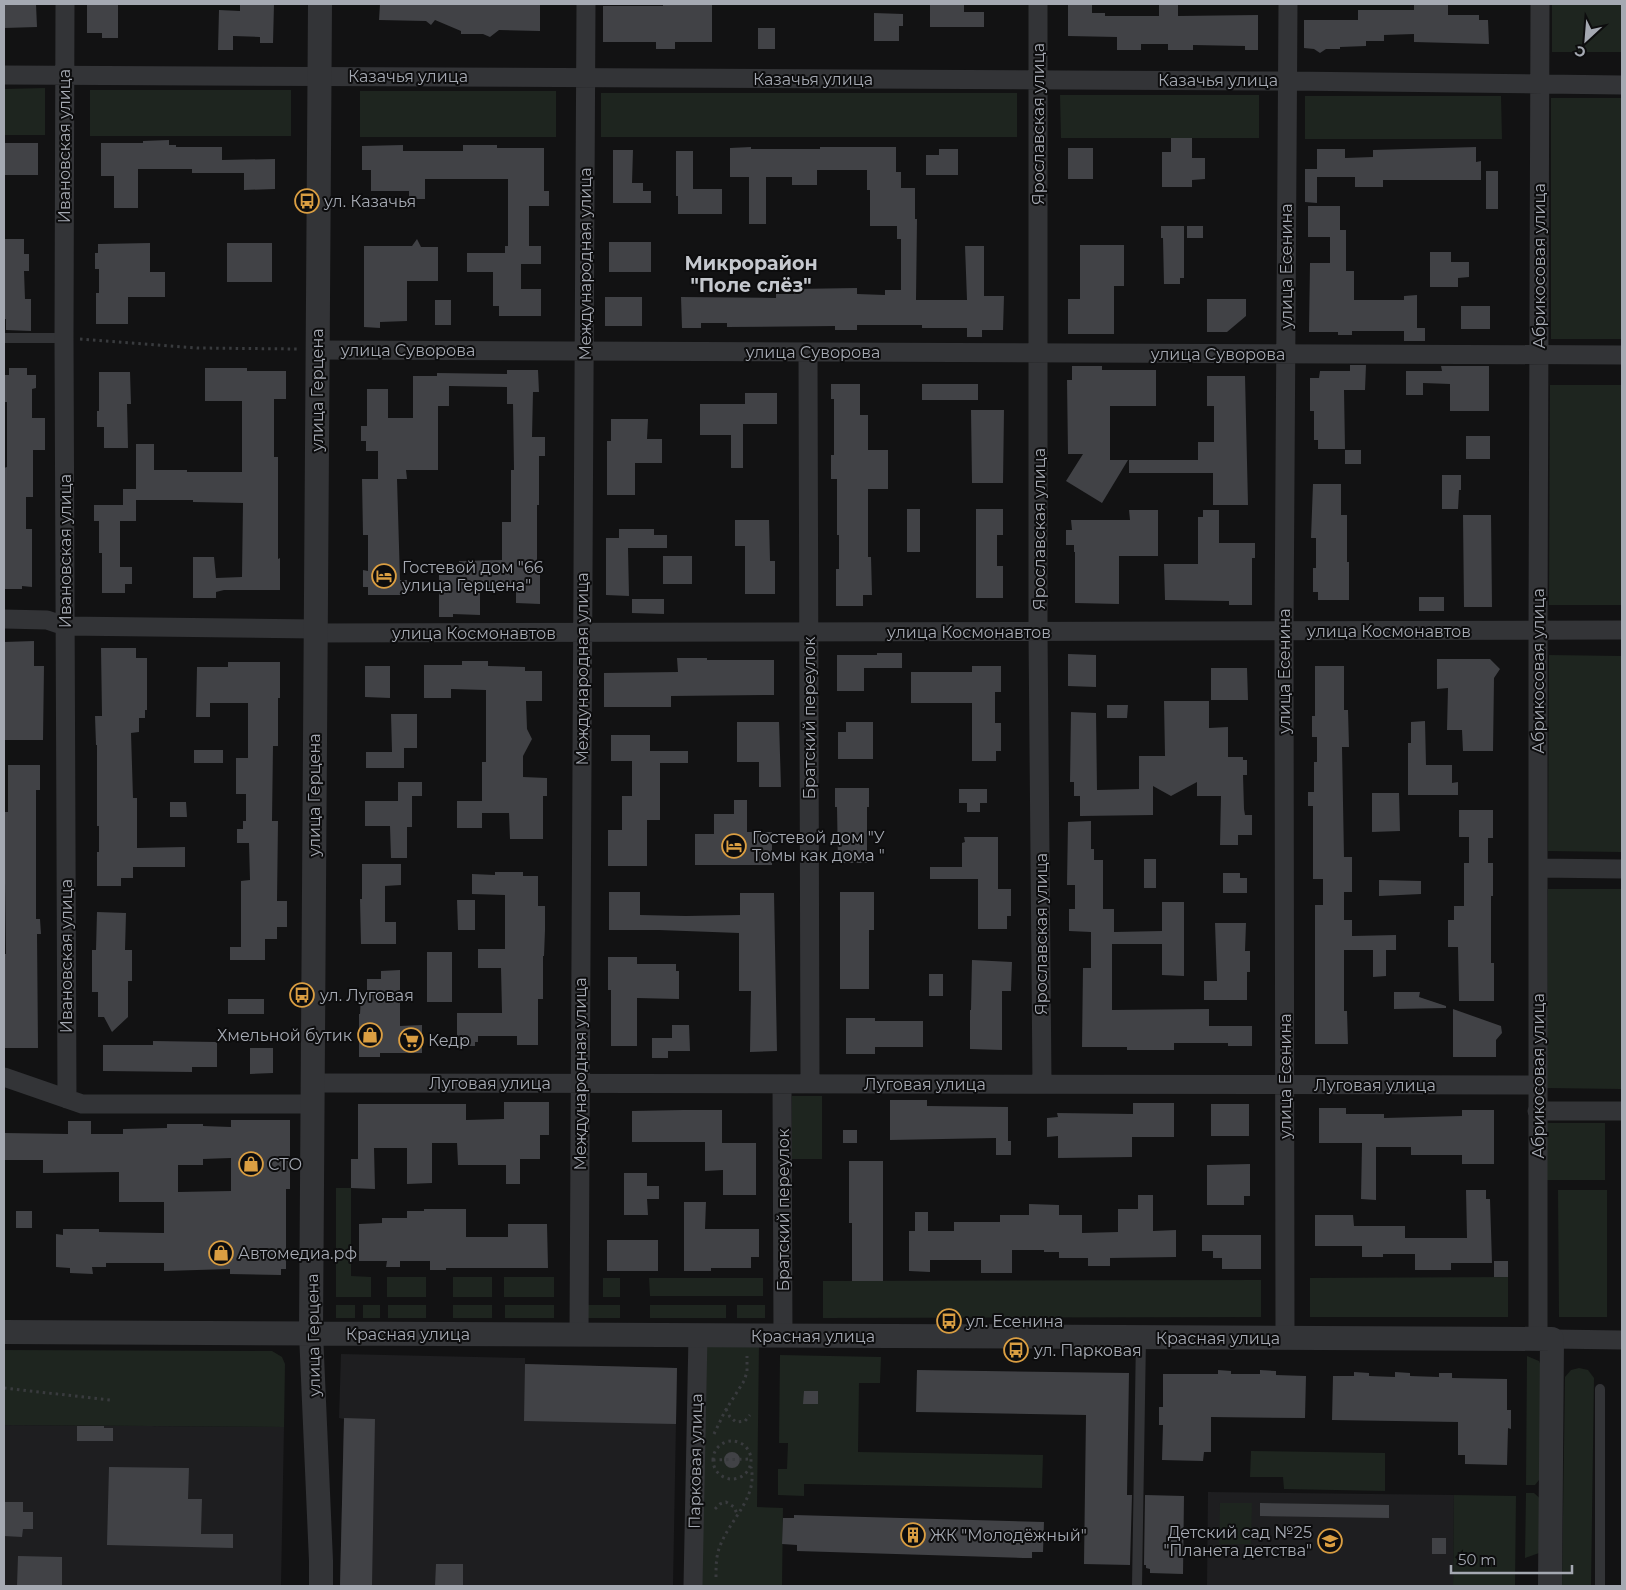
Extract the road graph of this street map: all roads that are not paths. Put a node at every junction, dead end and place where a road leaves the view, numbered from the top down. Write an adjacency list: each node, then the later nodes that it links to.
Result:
1 (64, 4): 8 (street, Ивановская улица)
2 (320, 4): 9 (street, улица Герцена)
3 (586, 4): 10 (street, Международная улица)
4 (1038, 4): 11 (street, Ярославская улица)
5 (1288, 4): 12 (street, улица Есенина)
6 (1540, 4): 13 (street, Абрикосовая улица)
7 (4, 75): 8 (street, Казачья улица)
8 (64, 75): 9 (street, Казачья улица); 16 (street, Ивановская улица)
9 (319, 76): 10 (street, Казачья улица); 17 (street, улица Герцена)
10 (586, 77): 11 (street, Казачья улица); 18 (street, Международная улица)
11 (1038, 80): 12 (street, Казачья улица); 20 (street, Ярославская улица)
12 (1288, 80): 13 (street, Казачья улица); 21 (street, улица Есенина)
13 (1540, 84): 14 (street, Казачья улица); 22 (street, Абрикосовая улица)
14 (1622, 85)
15 (4, 338): 16 (lane)
16 (64, 338): 25 (street, Ивановская улица)
17 (317, 350): 18 (street, улица Суворова); 27 (street, улица Герцена)
18 (584, 351): 19 (street, улица Суворова); 32 (street, Международная улица)
19 (808, 352): 20 (street, улица Суворова); 29 (street, Братский переулок)
20 (1039, 353): 21 (street, улица Суворова); 30 (street, Ярославская улица)
21 (1285, 354): 22 (street, улица Суворова); 31 (street, улица Есенина)
22 (1539, 355): 23 (street, улица Суворова); 28 (street, Абрикосовая улица)
23 (1622, 356)
24 (4, 619): 25 (street, улица Космонавтов)
25 (65, 626): 27 (street, улица Космонавтов); 43 (street, Ивановская улица)
26 (1622, 630): 28 (street, улица Космонавтов)
27 (316, 631): 32 (street, улица Космонавтов); 42 (street, улица Герцена)
28 (1538, 631): 31 (street, улица Космонавтов); 33 (street, Абрикосовая улица)
29 (809, 632): 30 (street, улица Космонавтов); 32 (street, улица Космонавтов); 38 (street, Братский переулок)
30 (1038, 632): 31 (street, улица Космонавтов); 39 (street, Ярославская улица)
31 (1284, 632): 40 (street, улица Есенина)
32 (583, 633): 36 (street, Международная улица)
33 (1538, 868): 34 (street); 41 (street, Абрикосовая улица)
34 (1622, 869)
35 (4, 1077): 43 (street, Луговая улица)
36 (580, 1082): 37 (street, Луговая улица); 42 (street, Луговая улица); 48 (street, Международная улица)
37 (782, 1084): 38 (street, Луговая улица); 50 (street, Братский переулок)
38 (810, 1084): 39 (street, Луговая улица)
39 (1042, 1084): 40 (street, Луговая улица)
40 (1286, 1085): 41 (street, Луговая улица); 52 (street, улица Есенина)
41 (1538, 1085): 44 (street, Абрикосовая улица)
42 (312, 1094): 43 (street, Луговая улица); 47 (street, улица Герцена)
43 (67, 1098)
44 (1537, 1111): 45 (street); 53 (street, Абрикосовая улица)
45 (1622, 1111)
46 (4, 1332): 47 (street, Красная улица)
47 (311, 1333): 48 (street, Красная улица); 56 (street, улица Герцена)
48 (578, 1335): 49 (street, Красная улица)
49 (698, 1335): 50 (street, Красная улица); 57 (street, Парковая улица)
50 (783, 1336): 51 (street, Красная улица)
51 (1141, 1337): 52 (street, Красная улица); 58 (lane)
52 (1285, 1338): 53 (street, Красная улица)
53 (1545, 1339): 54 (street, Красная улица); 59 (street, Абрикосовая улица)
54 (1622, 1340)
55 (1600, 1389): 60 (lane)
56 (321, 1586)
57 (693, 1586)
58 (1137, 1586)
59 (1550, 1586)
60 (1600, 1586)

